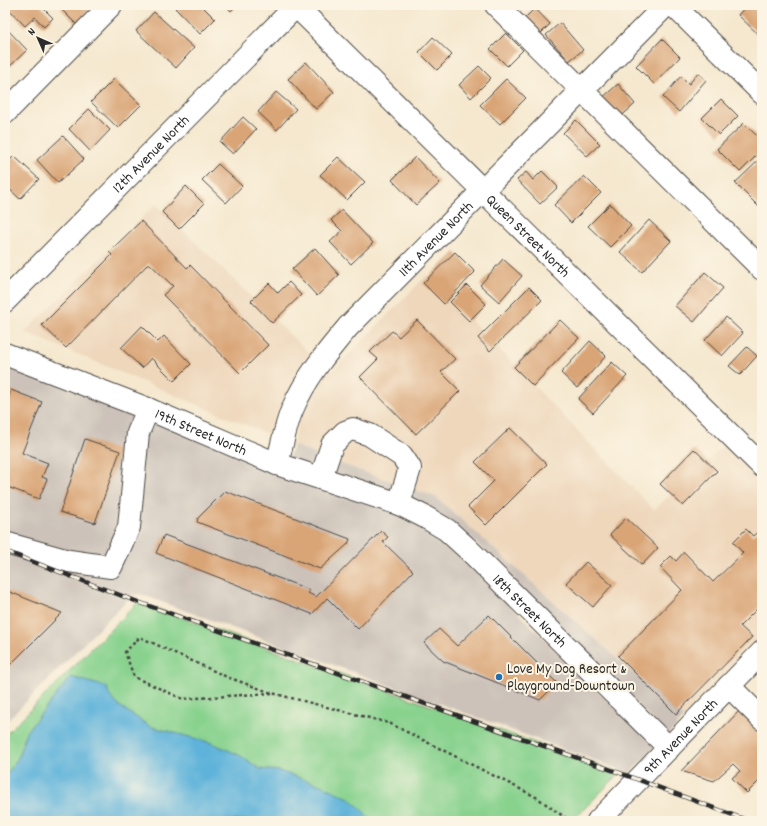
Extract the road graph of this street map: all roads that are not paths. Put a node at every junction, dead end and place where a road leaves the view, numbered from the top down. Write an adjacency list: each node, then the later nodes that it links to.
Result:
1 (111, 5): 8 (street)
2 (496, 5): 6 (street)
3 (666, 5): 6 (street, 11th Avenue North)
4 (673, 5): 7 (street)
5 (296, 6): 9 (street, Queen Street North); 11 (street, 12th Avenue North)
6 (582, 90): 9 (street, 11th Avenue North); 10 (street)
7 (762, 93)
8 (5, 114)
9 (483, 190): 14 (street, 11th Avenue North); 15 (street, Queen Street North)
10 (762, 269)
11 (5, 301)
12 (5, 354): 13 (street, 19th Street North)
13 (148, 409): 14 (street, 19th Street North); 18 (street)
14 (278, 464): 16 (street, 19th Street North)
15 (762, 466)
16 (321, 478): 17 (street, 19th Street North); 17 (street)
17 (399, 504): 22 (street, 18th Street North)
18 (5, 543)
19 (762, 652): 20 (street, 9th Avenue North)
20 (729, 686): 21 (street); 22 (street, 9th Avenue North)
21 (762, 719)
22 (669, 748): 23 (street, 9th Avenue North)
23 (598, 821)

